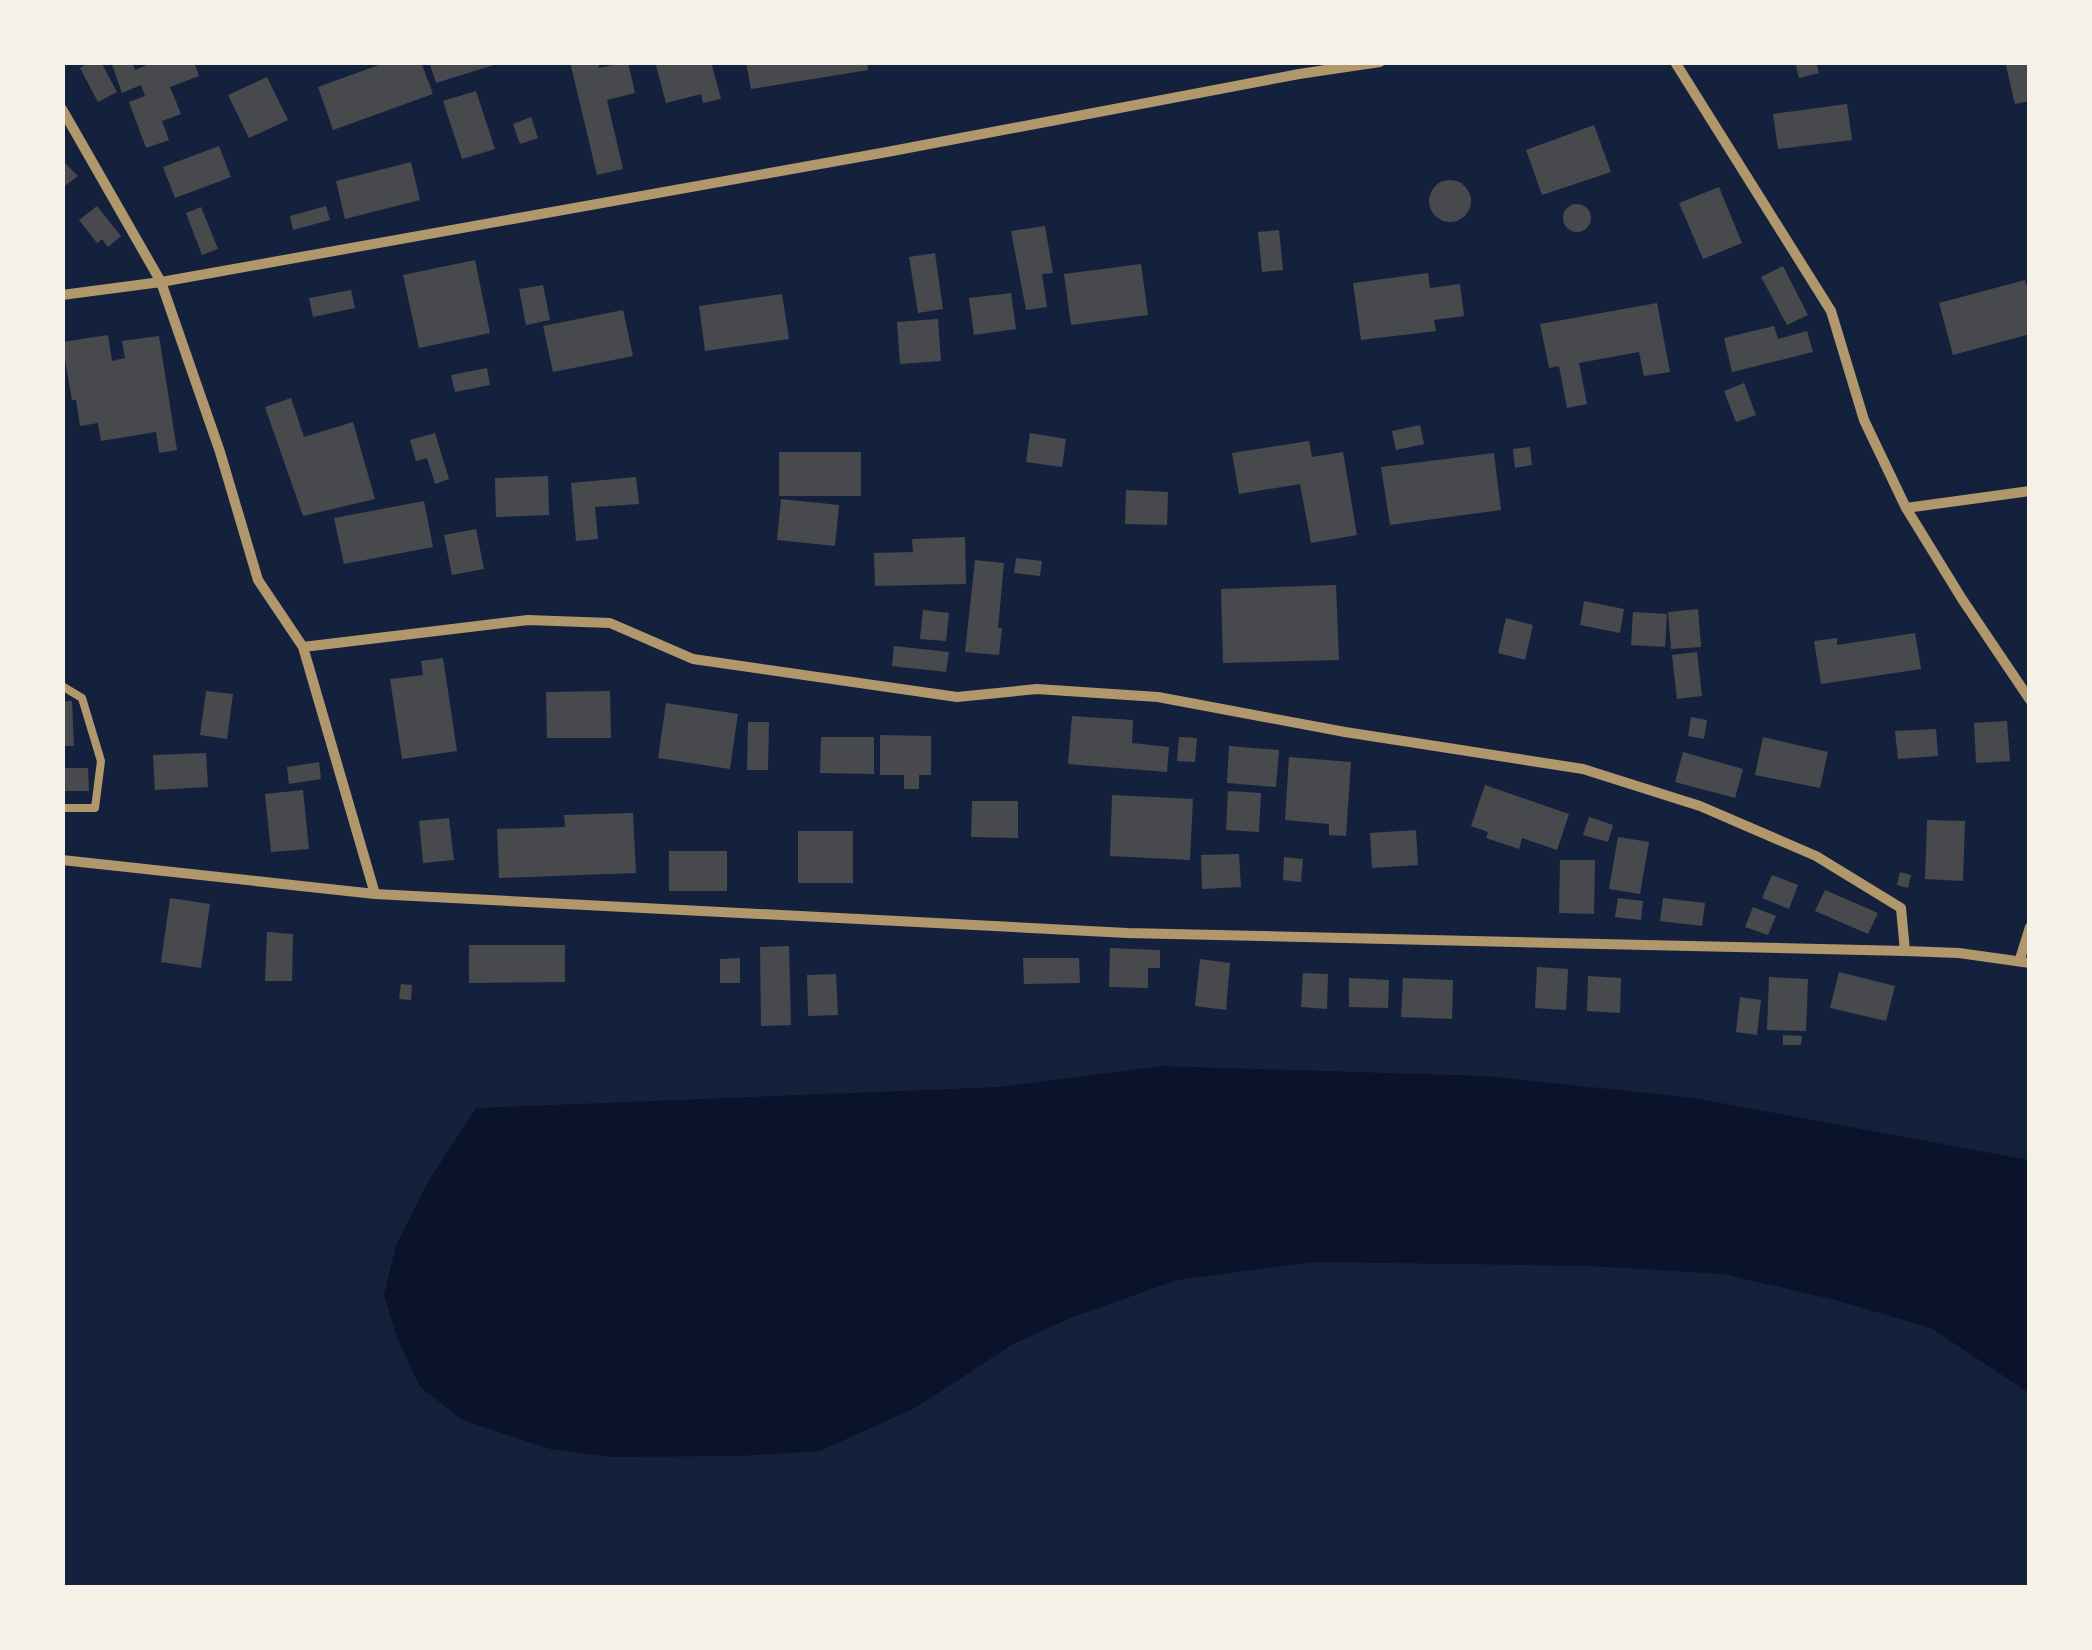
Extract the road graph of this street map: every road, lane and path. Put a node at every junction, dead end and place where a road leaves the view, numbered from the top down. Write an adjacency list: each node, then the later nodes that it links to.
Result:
1 (1380, 62): 4 (street)
2 (1674, 62): 7 (street)
3 (62, 110): 4 (street)
4 (161, 282): 5 (street); 8 (street)
5 (62, 295)
6 (2030, 491): 7 (street)
7 (1906, 508): 10 (street)
8 (303, 647): 13 (street); 15 (street)
9 (62, 686): 11 (lane)
10 (2030, 700)
11 (62, 808)
12 (62, 860): 13 (street)
13 (375, 894): 15 (street)
14 (2030, 928): 16 (street)
15 (1904, 951): 16 (street)
16 (2025, 961)

